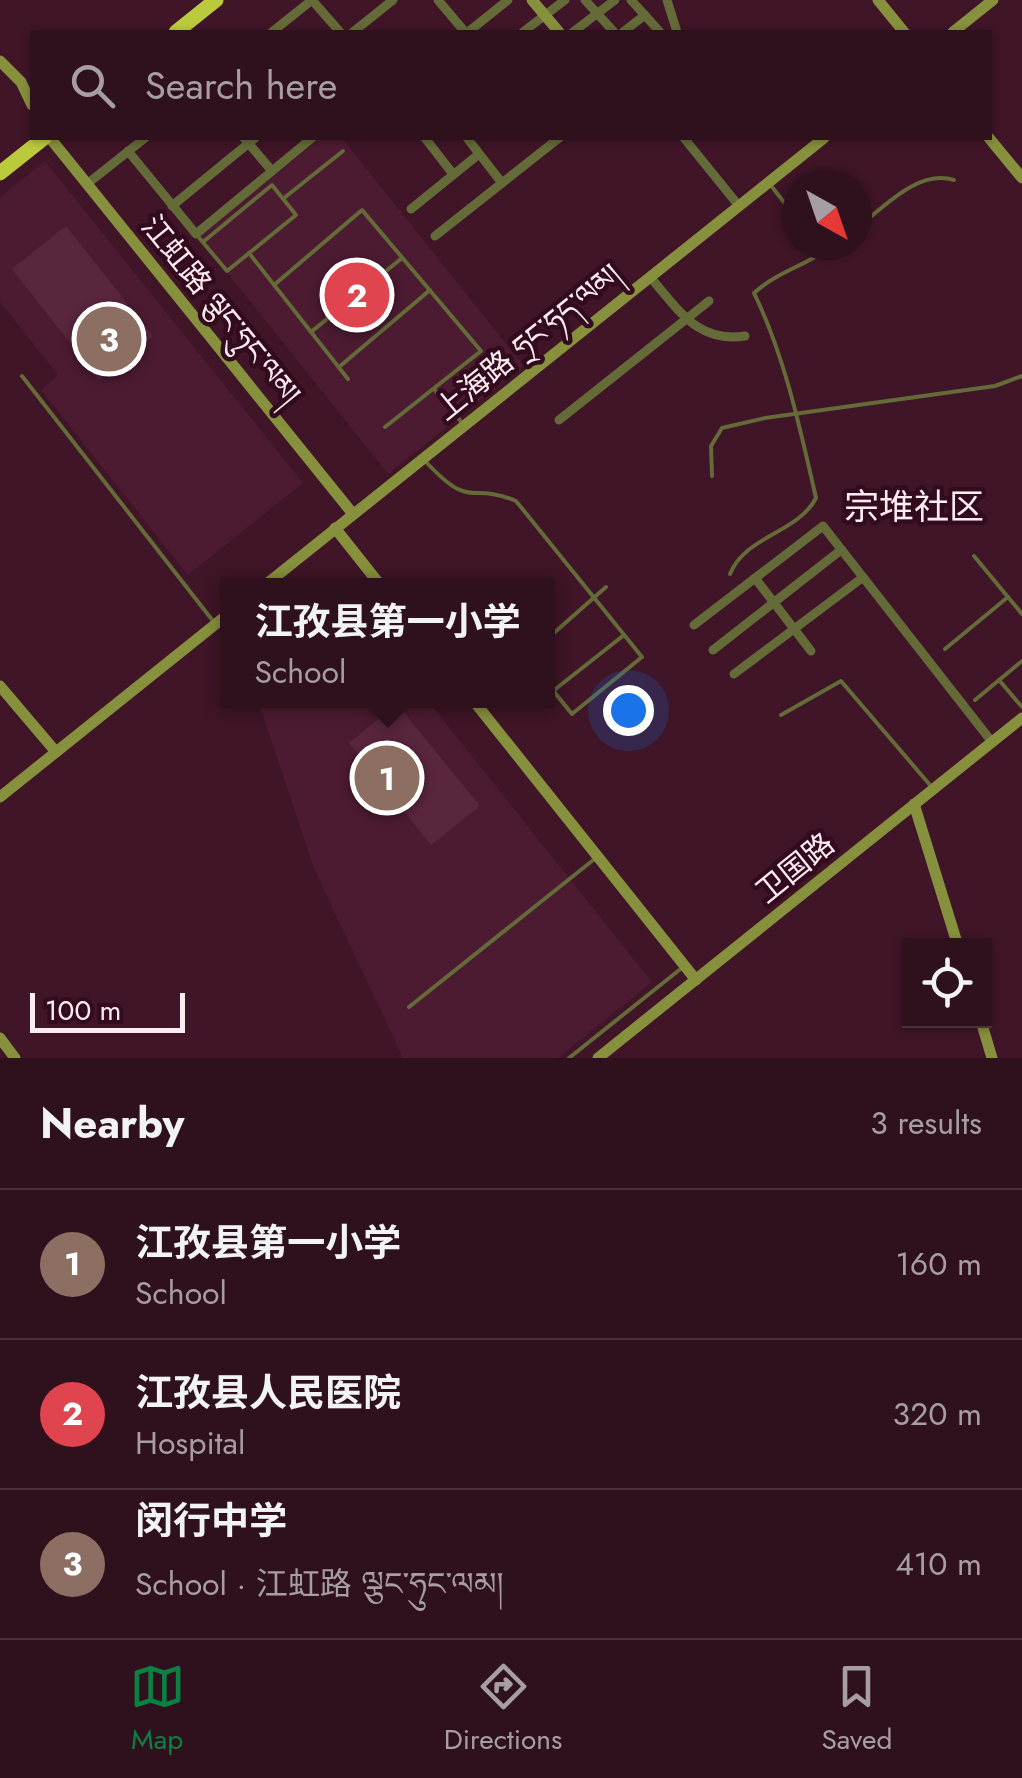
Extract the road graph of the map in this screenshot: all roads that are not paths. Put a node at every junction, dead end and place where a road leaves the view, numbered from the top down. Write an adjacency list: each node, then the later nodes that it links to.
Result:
1 (216, 0): 17 (highway)
2 (312, 0): 18 (street); 19 (street)
3 (393, 0): 20 (street)
4 (438, 0): 21 (street)
5 (508, 0): 22 (street)
6 (532, 0): 16 (main road)
7 (564, 0): 16 (street)
8 (585, 0): 14 (street)
9 (615, 0): 14 (street)
10 (631, 0): 15 (street)
11 (667, 0): 29 (street)
12 (878, 0): 30 (main road)
13 (994, 0): 31 (main road)
14 (597, 14): 25 (street); 26 (street)
15 (645, 15): 27 (street); 28 (street)
16 (545, 16): 23 (street); 24 (main road)
17 (178, 30)
18 (274, 30)
19 (336, 30)
20 (356, 30)
21 (465, 30)
22 (470, 30)
23 (526, 30)
24 (557, 30)
25 (575, 30)
26 (612, 30)
27 (626, 30)
28 (658, 30)
29 (676, 30)
30 (902, 30)
31 (956, 30)
32 (0, 62): 33 (main road)
33 (30, 101)
34 (45, 140): 50 (highway)
35 (50, 140): 56 (main road, 江虹路 ལྕང་ཧུང་ལམ།)
36 (142, 140): 47 (street)
37 (248, 140): 59 (street)
38 (250, 140): 49 (street)
39 (310, 140): 49 (street)
40 (427, 140): 51 (street)
41 (468, 140): 48 (street)
42 (553, 140): 55 (street)
43 (686, 140): 60 (street)
44 (821, 140): 54 (main road, 上海路 ཧྲང་ཧད་ལམ།)
45 (991, 140): 52 (main road)
46 (343, 150): 57 (lane)
47 (128, 151): 56 (street); 59 (street)
48 (479, 154): 51 (street); 55 (street)
49 (272, 171): 64 (street)
50 (0, 173)
51 (453, 174): 61 (street)
52 (1022, 178)
53 (954, 180): 62 (lane)
54 (768, 182): 58 (lane); 60 (main road, 上海路 ཧྲང་ཧད་ལམ།)
55 (502, 183): 63 (street)
56 (88, 184): 86 (main road, 江虹路 ལྕང་ཧུང་ལམ།)
57 (283, 199): 64 (lane); 65 (lane)
58 (782, 200)
59 (172, 206): 64 (street)
60 (739, 206): 68 (main road, 上海路 ཧྲང་ཧད་ལམ།)
61 (410, 209)
62 (872, 216)
63 (434, 236)
64 (199, 238): 65 (lane)
65 (249, 253): 69 (lane)
66 (402, 258): 69 (lane); 70 (lane); 73 (lane)
67 (815, 260): 80 (lane)
68 (650, 277): 72 (street); 82 (main road, 上海路 ཧྲང་ཧད་ལམ།)
69 (274, 285): 73 (lane)
70 (430, 290): 75 (lane); 79 (lane)
71 (708, 301): 72 (street)
72 (686, 318): 74 (street); 81 (street)
73 (312, 332): 75 (lane)
74 (745, 336)
75 (339, 367): 78 (lane)
76 (22, 376): 101 (lane)
77 (1022, 376): 80 (lane)
78 (348, 379)
79 (434, 389): 82 (lane); 83 (lane)
80 (797, 414): 85 (lane); 90 (lane)
81 (558, 420)
82 (464, 426): 84 (main road, 上海路 ཧྲང་ཧད་ལམ།)
83 (386, 428)
84 (423, 459): 86 (main road, 上海路 ཧྲང་ཧད་ལམ།); 97 (lane)
85 (712, 476)
86 (353, 514): 87 (main road, 上海路 ཧྲང་ཧད་ལམ།)
87 (335, 528): 91 (main road, 上海路 ཧྲང་ཧད་ལམ།); 92 (main road)
88 (841, 550): 93 (street); 94 (street); 98 (street)
89 (974, 556): 96 (lane)
90 (730, 574)
91 (274, 578)
92 (375, 578)
93 (755, 578): 98 (street); 102 (street)
94 (862, 578): 103 (street); 121 (street)
95 (606, 587): 97 (lane)
96 (1008, 597): 99 (lane); 106 (lane)
97 (596, 600): 104 (lane); 105 (lane)
98 (775, 602): 103 (street); 107 (street)
99 (1022, 614)
100 (220, 621): 101 (main road)
101 (216, 624): 122 (main road)
102 (694, 625)
103 (795, 628): 108 (street); 110 (street)
104 (555, 633)
105 (624, 634): 113 (lane); 114 (lane)
106 (944, 649)
107 (713, 650)
108 (811, 651)
109 (1022, 661): 111 (lane)
110 (734, 674)
111 (999, 680): 116 (lane); 117 (lane)
112 (0, 686): 115 (main road)
113 (555, 689)
114 (555, 693)
115 (5, 699): 122 (main road)
116 (975, 700)
117 (1022, 707)
118 (479, 708): 126 (main road)
119 (781, 714): 123 (lane)
120 (1022, 718): 121 (main road, 卫国路)
121 (992, 742): 123 (main road, 卫国路)
122 (56, 752): 124 (main road)
123 (934, 789): 125 (main road, 卫国路)
124 (0, 798)
125 (914, 804): 127 (main road); 129 (main road, 卫国路)
126 (597, 856): 128 (main road); 130 (lane)
127 (956, 938)
128 (684, 966): 129 (main road); 134 (lane)
129 (696, 980): 135 (main road, 卫国路)
130 (409, 1006)
131 (983, 1028): 136 (main road)
132 (0, 1038): 133 (main road)
133 (15, 1058)
134 (569, 1058)
135 (598, 1058)
136 (992, 1058)

